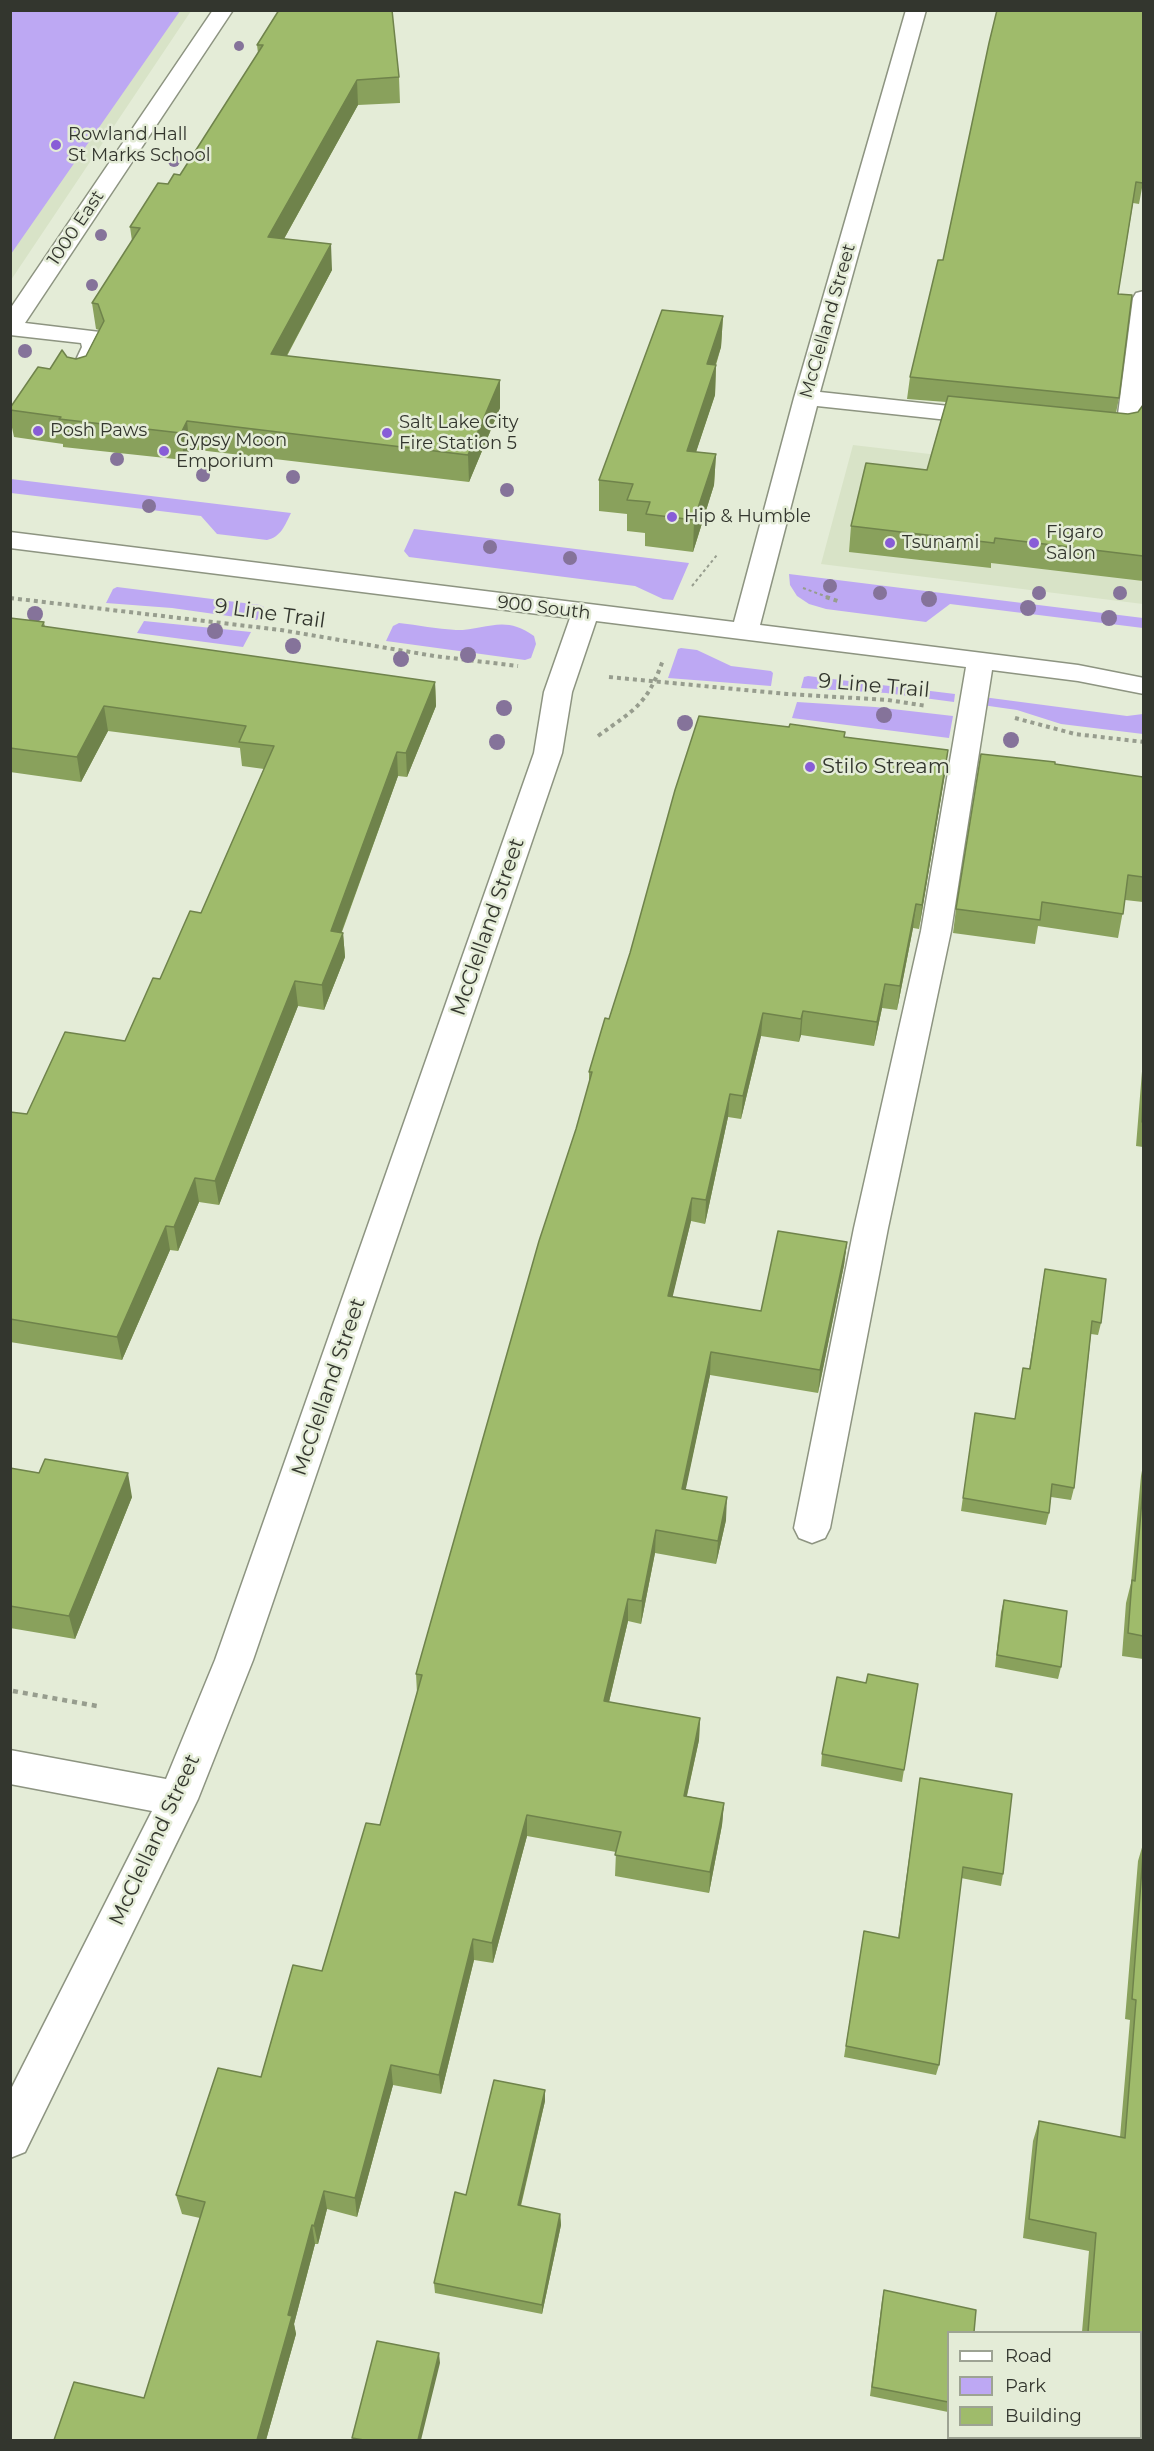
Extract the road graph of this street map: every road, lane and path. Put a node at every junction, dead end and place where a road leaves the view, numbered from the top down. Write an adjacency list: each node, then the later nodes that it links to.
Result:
1 (223, 10): 4 (street, 1000 East)
2 (916, 10): 8 (street, McClelland Street)
3 (10, 281): 4 (street)
4 (39, 285): 6 (street, 1000 East)
5 (1143, 298): 10 (street)
6 (10, 327): 7 (street)
7 (80, 377)
8 (806, 398): 9 (street); 16 (street, McClelland Street)
9 (1007, 419)
10 (1077, 426)
11 (10, 540): 15 (street, 900 South)
12 (712, 561): 13 (path)
13 (688, 592)
14 (10, 598): 19 (path, 9 Line Trail)
15 (585, 613): 16 (street, 900 South); 32 (street, McClelland Street)
16 (744, 633): 18 (street, 900 South)
17 (664, 655): 23 (path)
18 (980, 661): 20 (street, 900 South); 25 (street)
19 (525, 667)
20 (1078, 673): 21 (street, 900 South); 24 (street, 900 South)
21 (1143, 675)
22 (598, 676): 23 (path, 9 Line Trail)
23 (655, 683): 25 (path, 9 Line Trail); 27 (path)
24 (1143, 686)
25 (971, 712): 26 (path, 9 Line Trail); 28 (street)
26 (1143, 742)
27 (590, 743)
28 (812, 1528)
29 (13, 1691): 30 (path)
30 (97, 1706)
31 (10, 1767): 32 (street)
32 (178, 1799): 33 (street, McClelland Street)
33 (10, 2137)

